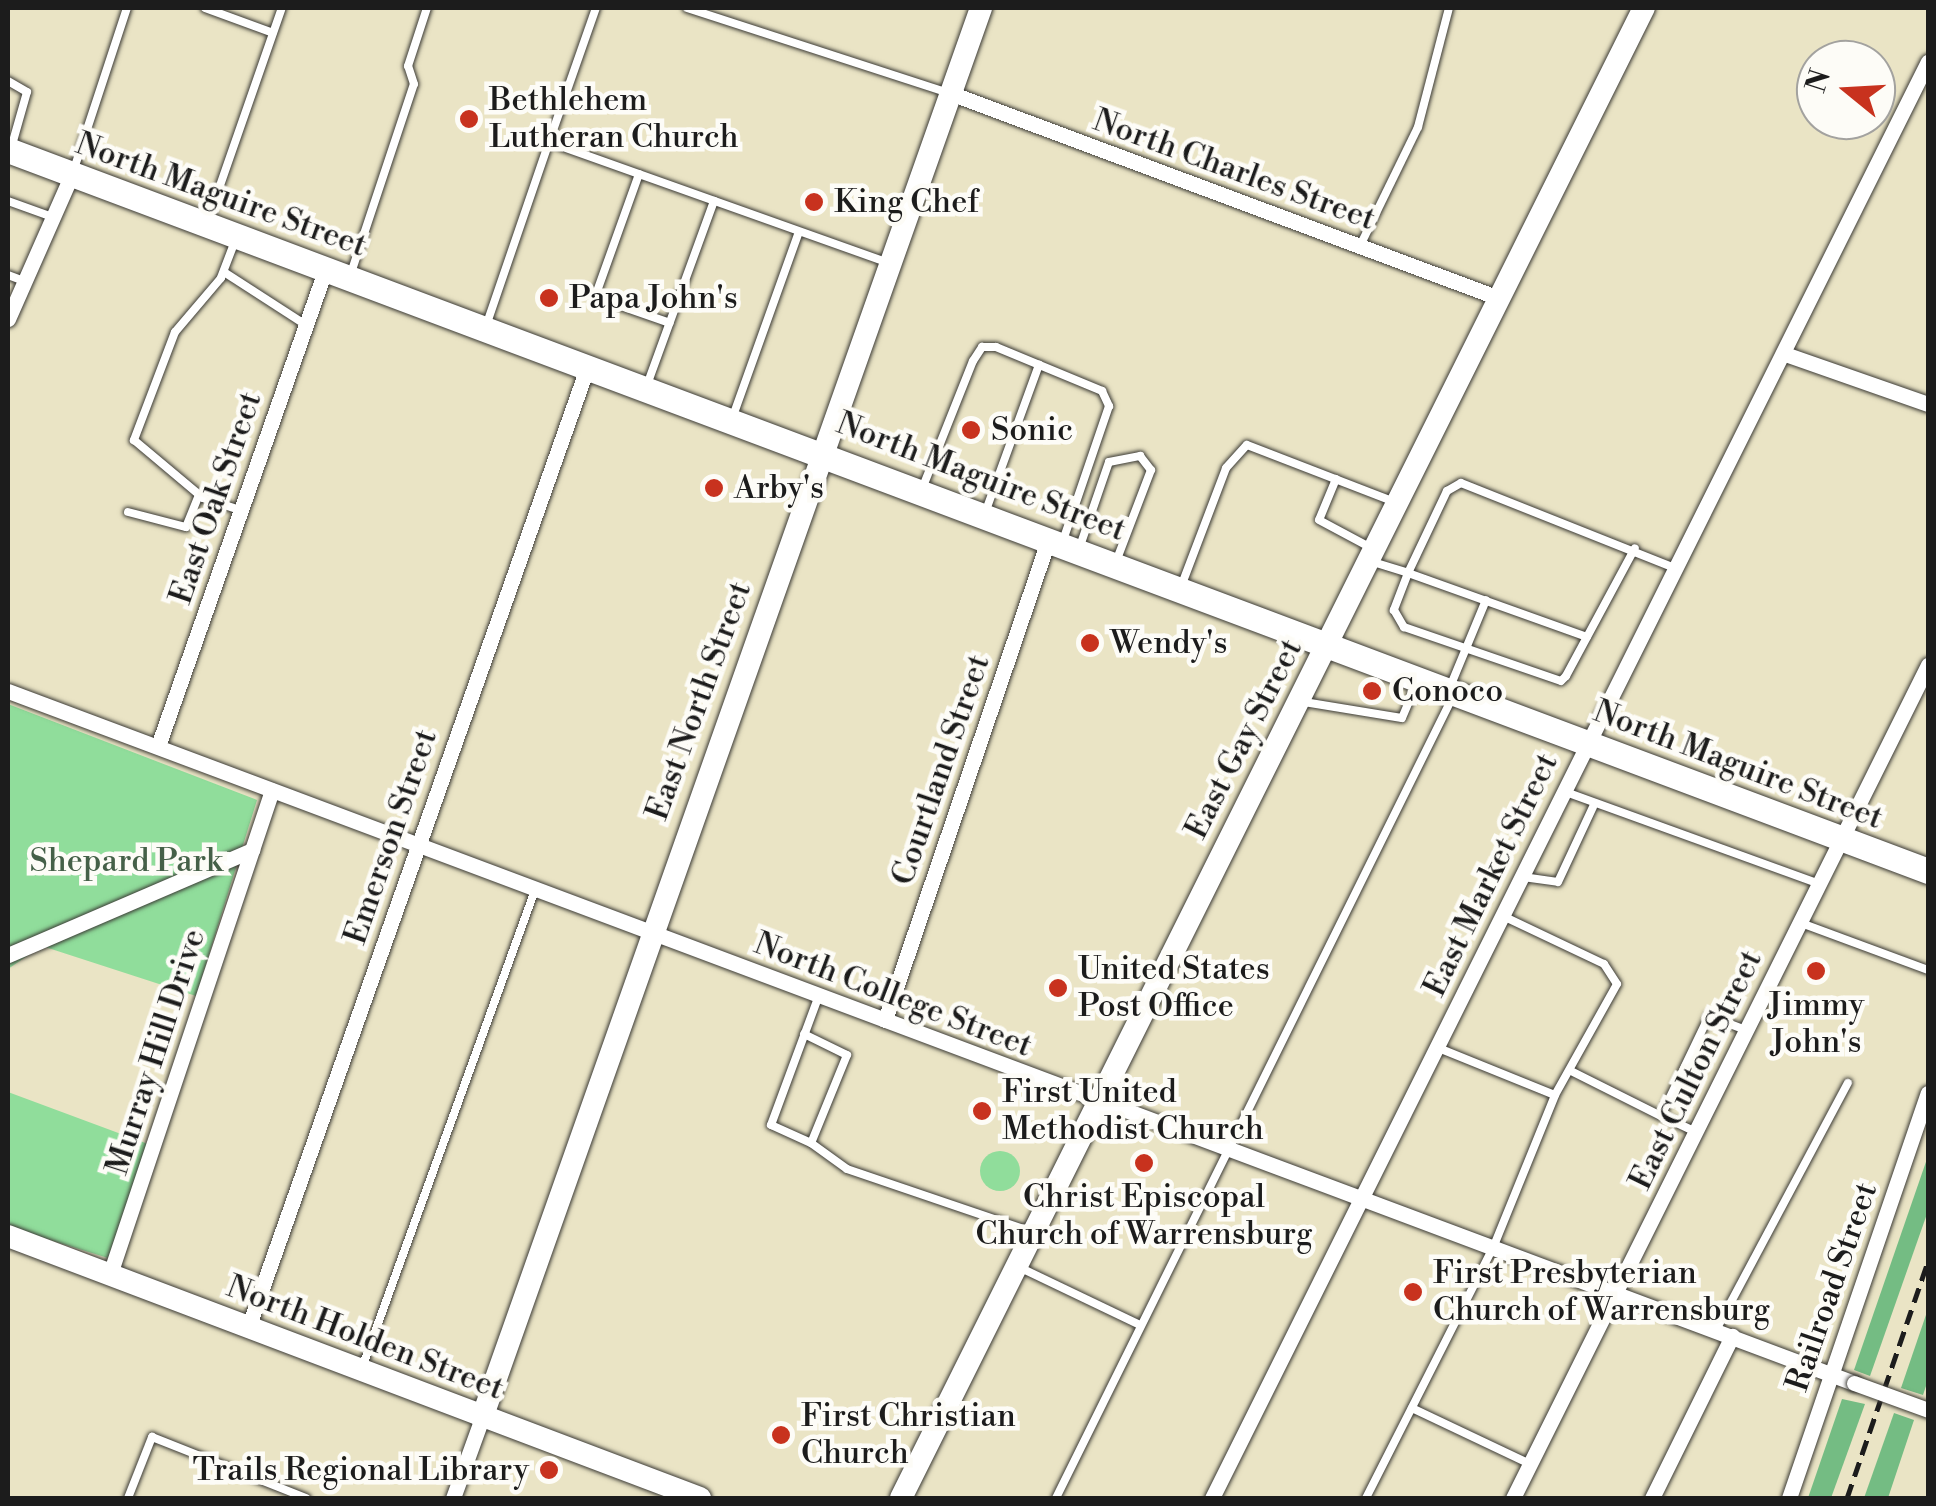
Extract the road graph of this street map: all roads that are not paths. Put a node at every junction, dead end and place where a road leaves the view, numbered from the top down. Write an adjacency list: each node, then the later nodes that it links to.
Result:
1 (127, 8): 16 (lane)
2 (204, 8): 10 (lane)
3 (282, 8): 10 (lane)
4 (427, 8): 27 (lane)
5 (596, 8): 14 (lane)
6 (687, 8): 13 (lane)
7 (981, 8): 13 (main road, East North Street)
8 (1449, 8): 24 (lane)
9 (1644, 8): 29 (main road, East Gay Street)
10 (273, 33): 21 (lane)
11 (1928, 61): 34 (street, East Market Street)
12 (8, 81): 15 (lane)
13 (950, 93): 24 (street, North Charles Street); 25 (main road, East North Street)
14 (549, 142): 17 (lane); 33 (lane)
15 (8, 152): 16 (main road, North Maguire Street)
16 (72, 174): 20 (street); 21 (main road, North Maguire Street)
17 (638, 174): 19 (lane); 31 (lane)
18 (8, 201): 20 (lane)
19 (714, 201): 22 (lane); 31 (lane)
20 (50, 216): 28 (street)
21 (207, 224): 23 (main road, North Maguire Street)
22 (799, 232): 25 (lane); 39 (lane)
23 (237, 235): 26 (lane); 27 (main road, North Maguire Street)
24 (1360, 246): 29 (street, North Charles Street)
25 (888, 264): 40 (main road, East North Street)
26 (224, 272): 32 (lane); 43 (lane)
27 (338, 272): 32 (street, East Oak Street); 33 (main road, North Maguire Street)
28 (16, 278): 30 (street)
29 (1499, 298): 44 (main road, East Gay Street)
30 (8, 319)
31 (670, 323): 37 (lane)
32 (306, 325): 45 (street, East Oak Street)
33 (486, 326): 35 (main road, North Maguire Street)
34 (1784, 354): 38 (street); 52 (street, East Market Street)
35 (588, 364): 37 (main road, North Maguire Street); 70 (street, Emerson Street)
36 (1039, 365): 42 (lane); 47 (lane); 48 (lane)
37 (647, 386): 39 (main road, North Maguire Street)
38 (1928, 404)
39 (733, 417): 40 (main road, North Maguire Street)
40 (823, 450): 42 (main road, North Maguire Street); 78 (main road, East North Street)
41 (1336, 479): 44 (lane); 50 (lane); 54 (lane)
42 (922, 488): 47 (main road, North Maguire Street)
43 (199, 495): 45 (lane); 46 (lane)
44 (1397, 503): 50 (main road, East Gay Street)
45 (241, 510): 65 (street, East Oak Street)
46 (128, 512)
47 (985, 513): 48 (main road, North Maguire Street)
48 (1063, 543): 51 (main road, North Maguire Street); 51 (lane); 82 (street, Courtland Street)
49 (1635, 548): 52 (lane); 53 (lane); 56 (lane)
50 (1372, 555): 53 (lane); 57 (main road, East Gay Street)
51 (1116, 563): 54 (main road, North Maguire Street)
52 (1677, 569): 64 (street, East Market Street)
53 (1408, 573): 55 (lane); 58 (lane)
54 (1181, 588): 57 (main road, North Maguire Street)
55 (1486, 600): 56 (lane); 58 (lane)
56 (1587, 636): 58 (lane)
57 (1328, 645): 60 (main road, North Maguire Street); 63 (main road, East Gay Street)
58 (1466, 650): 62 (lane)
59 (1928, 666): 69 (street, East Culton Street)
60 (1418, 680): 62 (main road, North Maguire Street); 63 (lane)
61 (8, 690): 65 (street, North College Street)
62 (1451, 693): 64 (main road, North Maguire Street); 94 (lane)
63 (1300, 700): 90 (main road, East Gay Street)
64 (1588, 743): 67 (street, East Market Street); 69 (main road, North Maguire Street)
65 (158, 746): 66 (street, North College Street)
66 (272, 790): 70 (street, North College Street); 71 (street, Murray Hill Drive)
67 (1563, 791): 68 (lane); 73 (street, East Market Street)
68 (1593, 807): 73 (lane); 74 (lane)
69 (1843, 838): 72 (main road, North Maguire Street); 74 (street, East Culton Street)
70 (417, 846): 75 (street, North College Street); 103 (street, Emerson Street)
71 (252, 850): 79 (street); 100 (street, Murray Hill Drive)
72 (1928, 871)
73 (1521, 876): 76 (street, East Market Street)
74 (1817, 884): 77 (street, East Culton Street)
75 (535, 890): 78 (street, North College Street); 105 (lane)
76 (1502, 915): 85 (street, East Market Street); 86 (lane)
77 (1798, 922): 80 (lane); 83 (street, East Culton Street)
78 (651, 932): 81 (street, North College Street); 109 (main road, East North Street)
79 (8, 955)
80 (1928, 970)
81 (819, 995): 82 (street, North College Street); 84 (lane)
82 (884, 1020): 90 (street, North College Street)
83 (1746, 1030): 91 (lane); 92 (street, East Culton Street)
84 (804, 1034): 93 (lane); 93 (lane)
85 (1436, 1047): 89 (lane); 95 (street, East Market Street)
86 (1573, 1072): 89 (lane); 91 (lane)
87 (1848, 1082): 104 (lane)
88 (1928, 1093): 106 (street, Railroad Street)
89 (1556, 1095): 98 (lane)
90 (1099, 1103): 94 (street, North College Street); 96 (main road, East Gay Street)
91 (1661, 1116): 92 (lane)
92 (1696, 1132): 101 (street, East Culton Street)
93 (810, 1143): 96 (lane)
94 (1228, 1152): 95 (street, North College Street); 102 (lane)
95 (1359, 1200): 98 (street, North College Street); 117 (street, East Market Street)
96 (1035, 1233): 99 (main road, East Gay Street)
97 (8, 1236): 100 (main road, North Holden Street)
98 (1493, 1248): 101 (street, North College Street); 107 (lane)
99 (1019, 1267): 102 (lane); 115 (main road, East Gay Street)
100 (110, 1274): 103 (main road, North Holden Street)
101 (1617, 1294): 104 (street, North College Street); 110 (street, East Culton Street)
102 (1140, 1325): 116 (lane)
103 (248, 1328): 105 (main road, North Holden Street)
104 (1724, 1333): 106 (street, North College Street); 120 (street)
105 (360, 1371): 109 (main road, North Holden Street)
106 (1831, 1374): 108 (street, North College Street, bridge); 121 (street, Railroad Street)
107 (1412, 1408): 110 (lane); 118 (lane)
108 (1928, 1410)
109 (482, 1418): 113 (street); 114 (main road, North Holden Street)
110 (1530, 1464): 119 (street, East Culton Street)
111 (128, 1498): 112 (lane)
112 (306, 1498)
113 (453, 1498)
114 (700, 1498)
115 (901, 1498)
116 (1056, 1498)
117 (1212, 1498)
118 (1366, 1498)
119 (1512, 1498)
120 (1652, 1498)
121 (1789, 1498)

